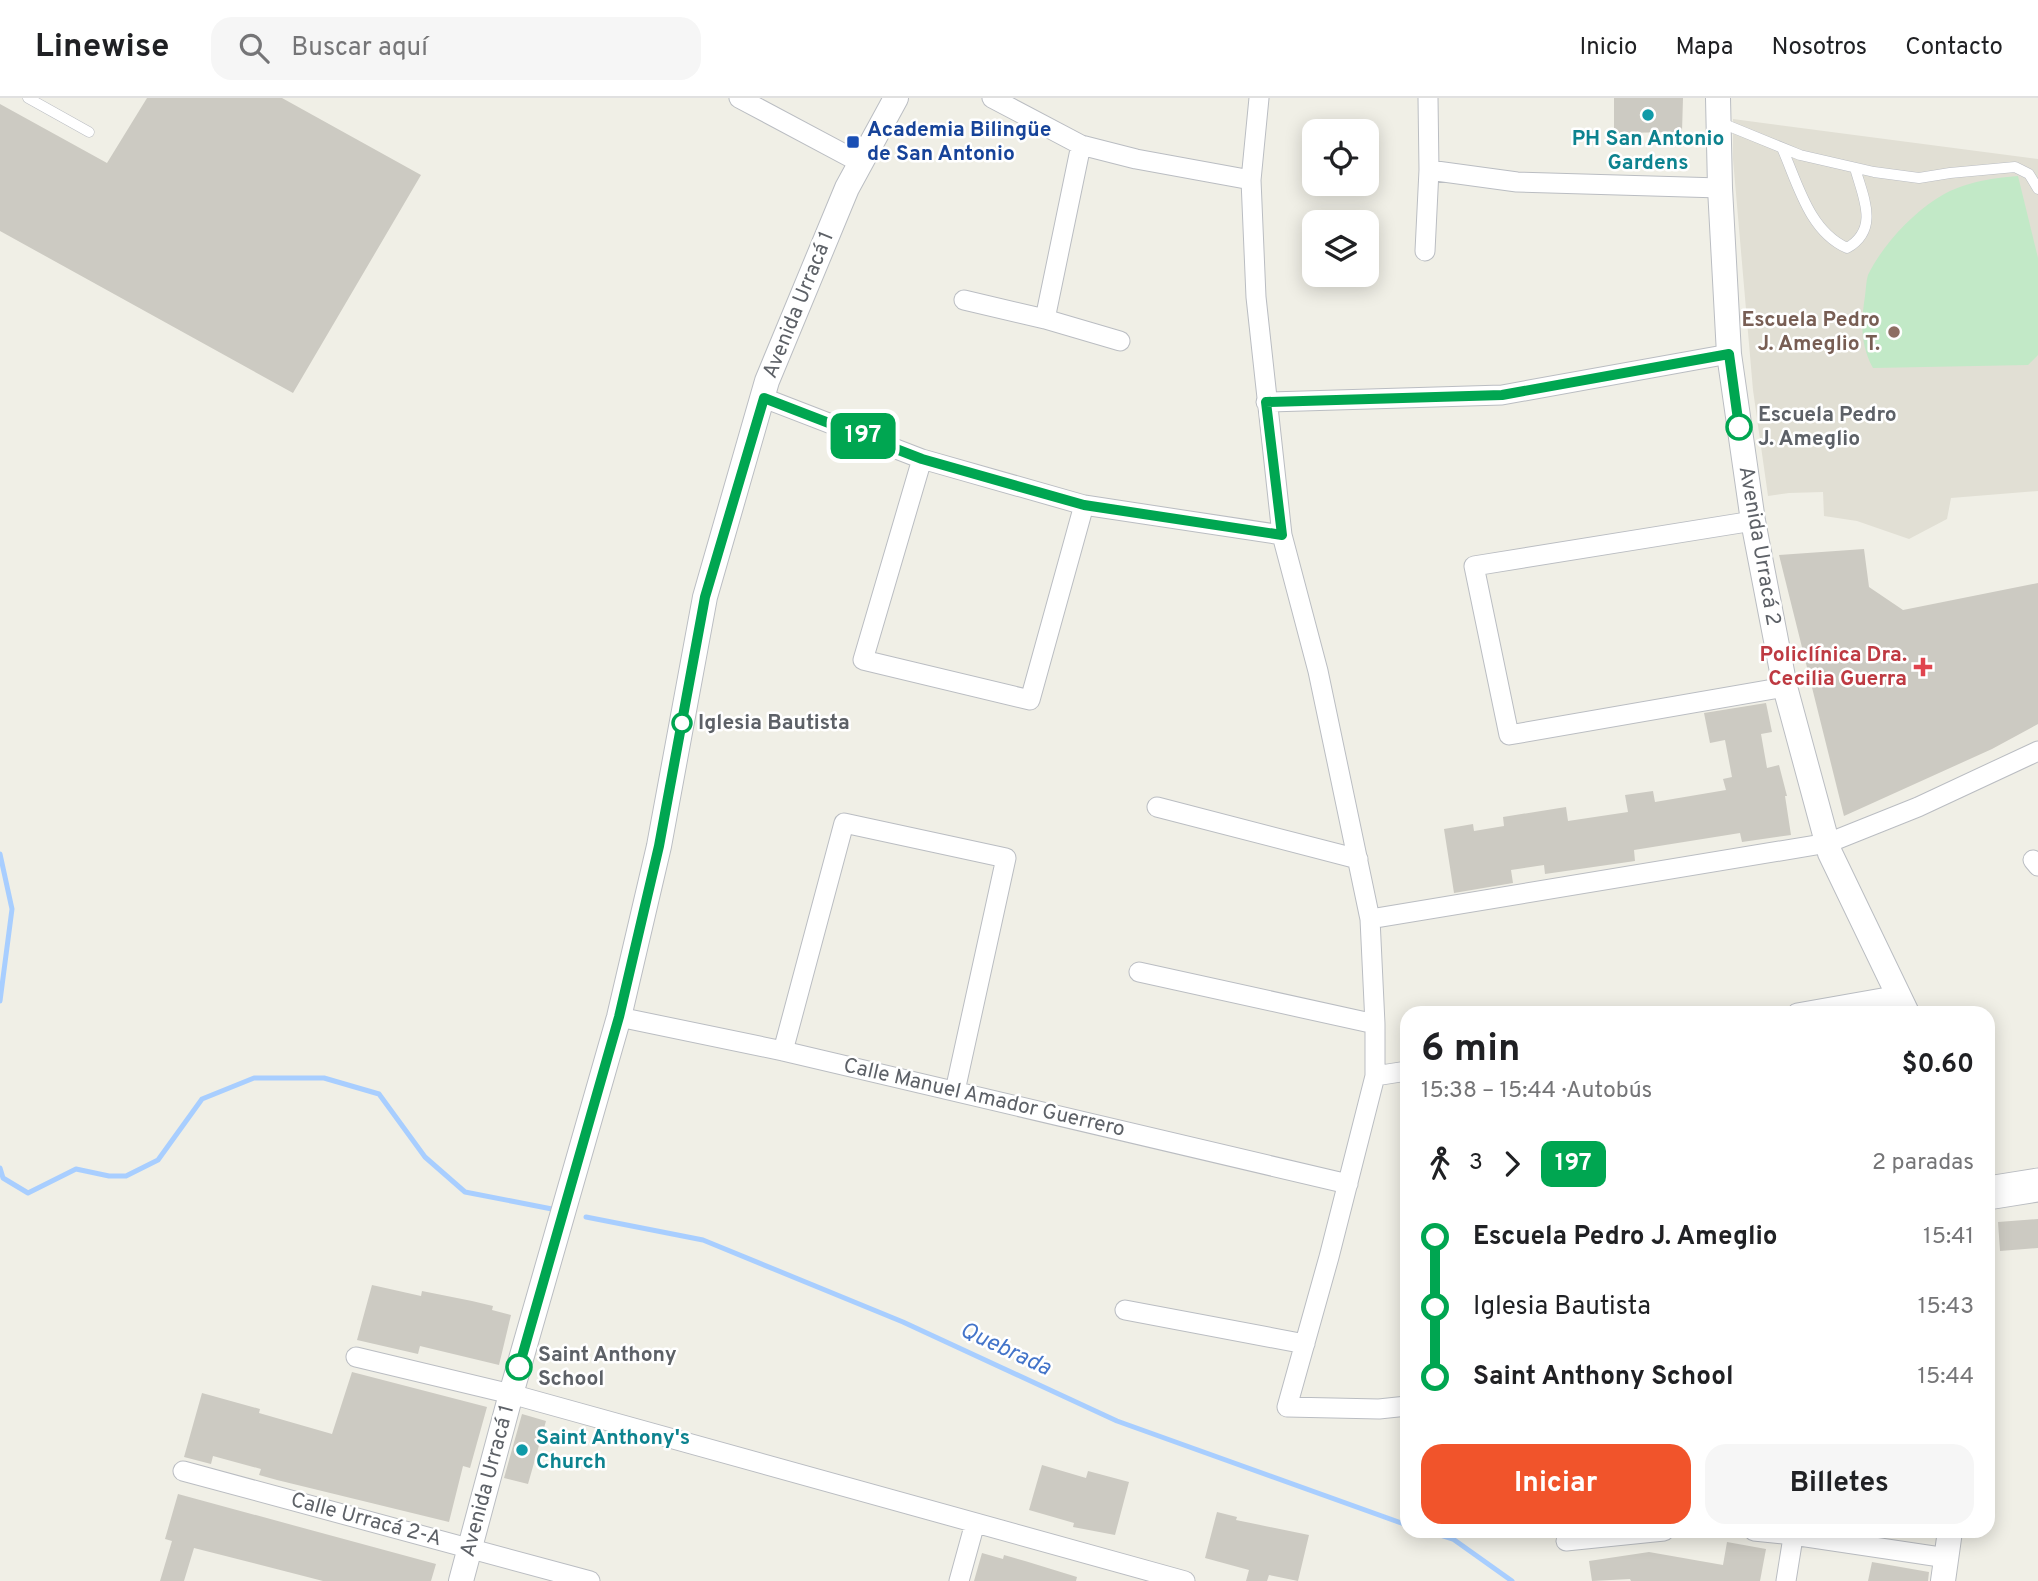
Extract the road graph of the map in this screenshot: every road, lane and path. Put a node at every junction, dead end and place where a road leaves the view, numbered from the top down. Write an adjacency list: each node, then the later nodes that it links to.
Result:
1 (28, 98): 8 (lane)
2 (739, 98): 11 (street)
3 (896, 98): 11 (street, Avenida Urracá 1)
4 (992, 98): 9 (street)
5 (1259, 98): 14 (street)
6 (1428, 98): 13 (street)
7 (1718, 110): 10 (lane); 15 (street, Avenida Urracá 2)
8 (89, 132)
9 (1081, 145): 14 (street); 19 (street)
10 (1782, 148): 12 (lane); 12 (lane)
11 (861, 163): 22 (street, Avenida Urracá 1)
12 (1855, 168): 16 (lane)
13 (1429, 170): 15 (street); 17 (street)
14 (1251, 180): 23 (street)
15 (1720, 188): 21 (street, Avenida Urracá 2)
16 (2038, 190)
17 (1425, 251)
18 (964, 300): 19 (street)
19 (1045, 319): 20 (street)
20 (1120, 341)
21 (1729, 354): 23 (street); 26 (street, Avenida Urracá 2)
22 (764, 398): 24 (street); 37 (street, Avenida Urracá 1)
23 (1266, 402): 27 (street)
24 (922, 459): 25 (street); 25 (street)
25 (1084, 505): 27 (street)
26 (1753, 521): 28 (street, Avenida Urracá 2); 28 (street)
27 (1282, 535): 32 (street)
28 (1785, 687): 31 (street, Avenida Urracá 2)
29 (2038, 751): 31 (street)
30 (1157, 807): 32 (street)
31 (1828, 843): 33 (street); 35 (street, Avenida Urracá 2)
32 (1357, 859): 33 (street)
33 (1370, 919): 38 (street)
34 (1139, 972): 38 (street)
35 (1903, 1004): 36 (street)
36 (1879, 1006)
37 (619, 1017): 39 (street, Calle Manuel Amador Guerrero); 51 (street, Avenida Urracá 1)
38 (1375, 1024): 41 (street)
39 (783, 1051): 42 (street, Calle Manuel Amador Guerrero); 42 (street)
40 (1400, 1072): 41 (street)
41 (1375, 1076): 44 (street)
42 (955, 1091): 44 (street, Calle Manuel Amador Guerrero)
43 (2038, 1178): 45 (street)
44 (1348, 1184): 49 (street)
45 (1995, 1185)
46 (2038, 1192): 47 (street)
47 (1995, 1199)
48 (1125, 1310): 49 (street)
49 (1305, 1343): 52 (street)
50 (356, 1357): 51 (street)
51 (511, 1394): 54 (street); 60 (street, Avenida Urracá 1)
52 (1400, 1407)
53 (183, 1471): 60 (street, Calle Urracá 2-A)
54 (975, 1523): 64 (street); 65 (street)
55 (1595, 1538): 59 (street)
56 (1792, 1538): 66 (street)
57 (1814, 1538): 61 (street)
58 (1949, 1538): 61 (street)
59 (1566, 1541)
60 (469, 1548): 62 (street, Avenida Urracá 1); 63 (street, Calle Urracá 2-A)
61 (1945, 1570)
62 (461, 1581)
63 (590, 1581)
64 (959, 1581)
65 (1185, 1581)
66 (1786, 1581)

